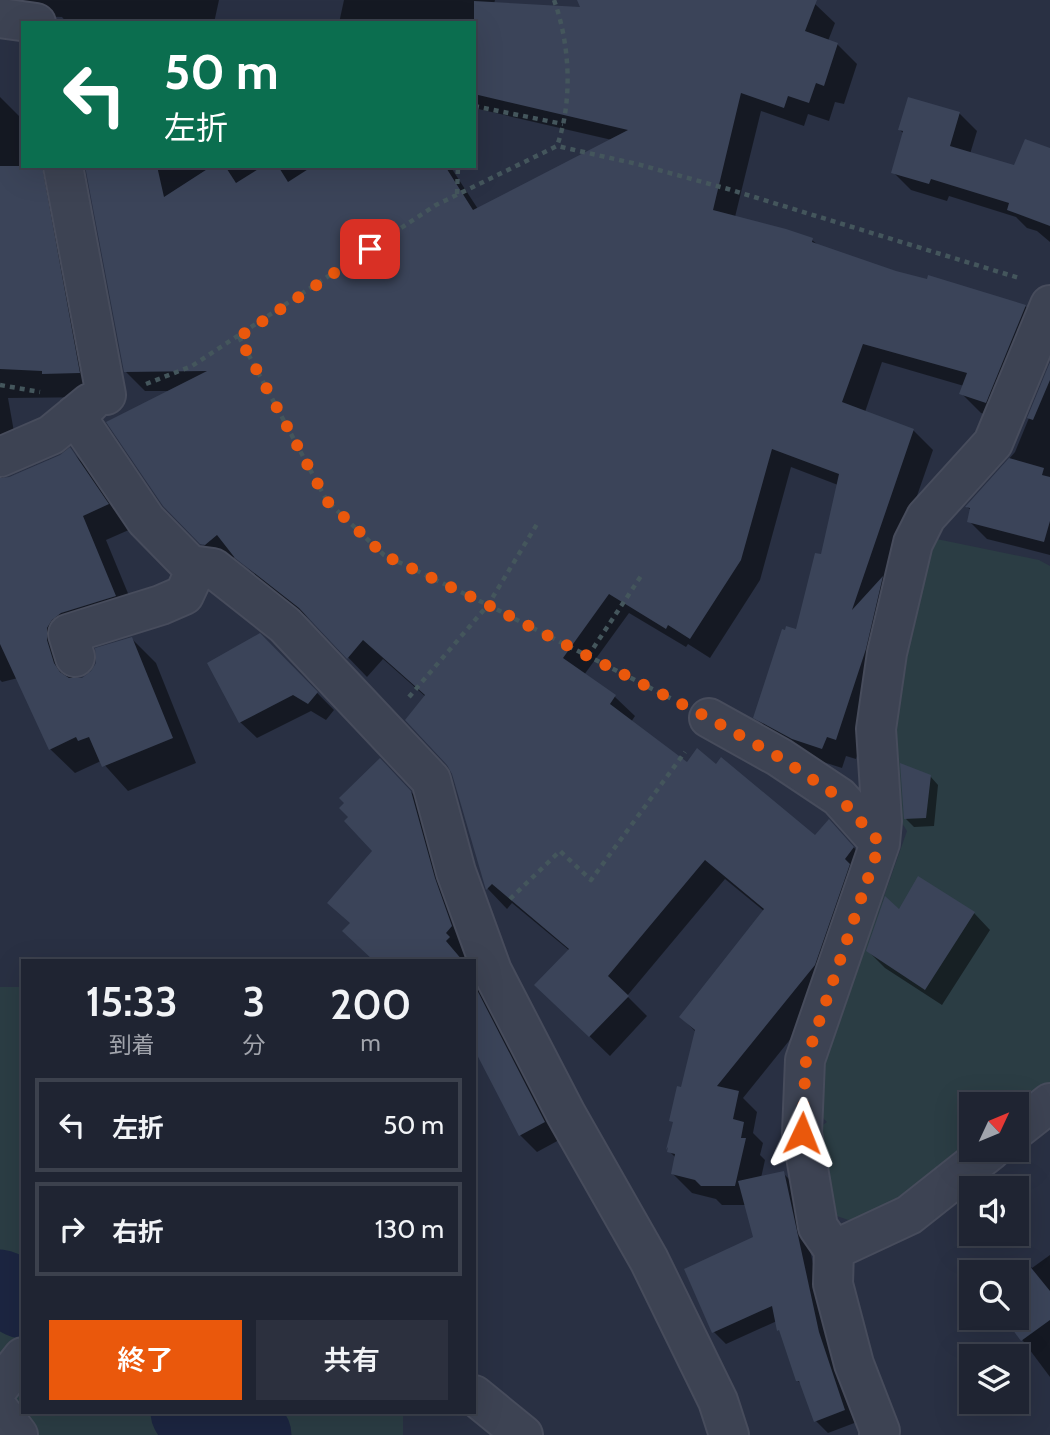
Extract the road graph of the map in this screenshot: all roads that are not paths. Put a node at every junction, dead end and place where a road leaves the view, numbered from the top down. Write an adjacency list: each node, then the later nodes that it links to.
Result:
1 (0, 18): 2 (street)
2 (22, 21)
3 (63, 168): 5 (street)
4 (1037, 293): 10 (street)
5 (90, 404): 6 (street); 7 (street)
6 (0, 457)
7 (197, 567): 8 (street); 21 (street)
8 (75, 657)
9 (709, 718): 10 (street)
10 (880, 843): 14 (street)
11 (1050, 1103): 12 (street)
12 (1029, 1120)
13 (976, 1162): 14 (street)
14 (834, 1250): 22 (street)
15 (21, 1360): 16 (street)
16 (0, 1386)
17 (476, 1397): 20 (street)
18 (0, 1411): 19 (street)
19 (18, 1435)
20 (523, 1435)
21 (729, 1435)
22 (878, 1435)

